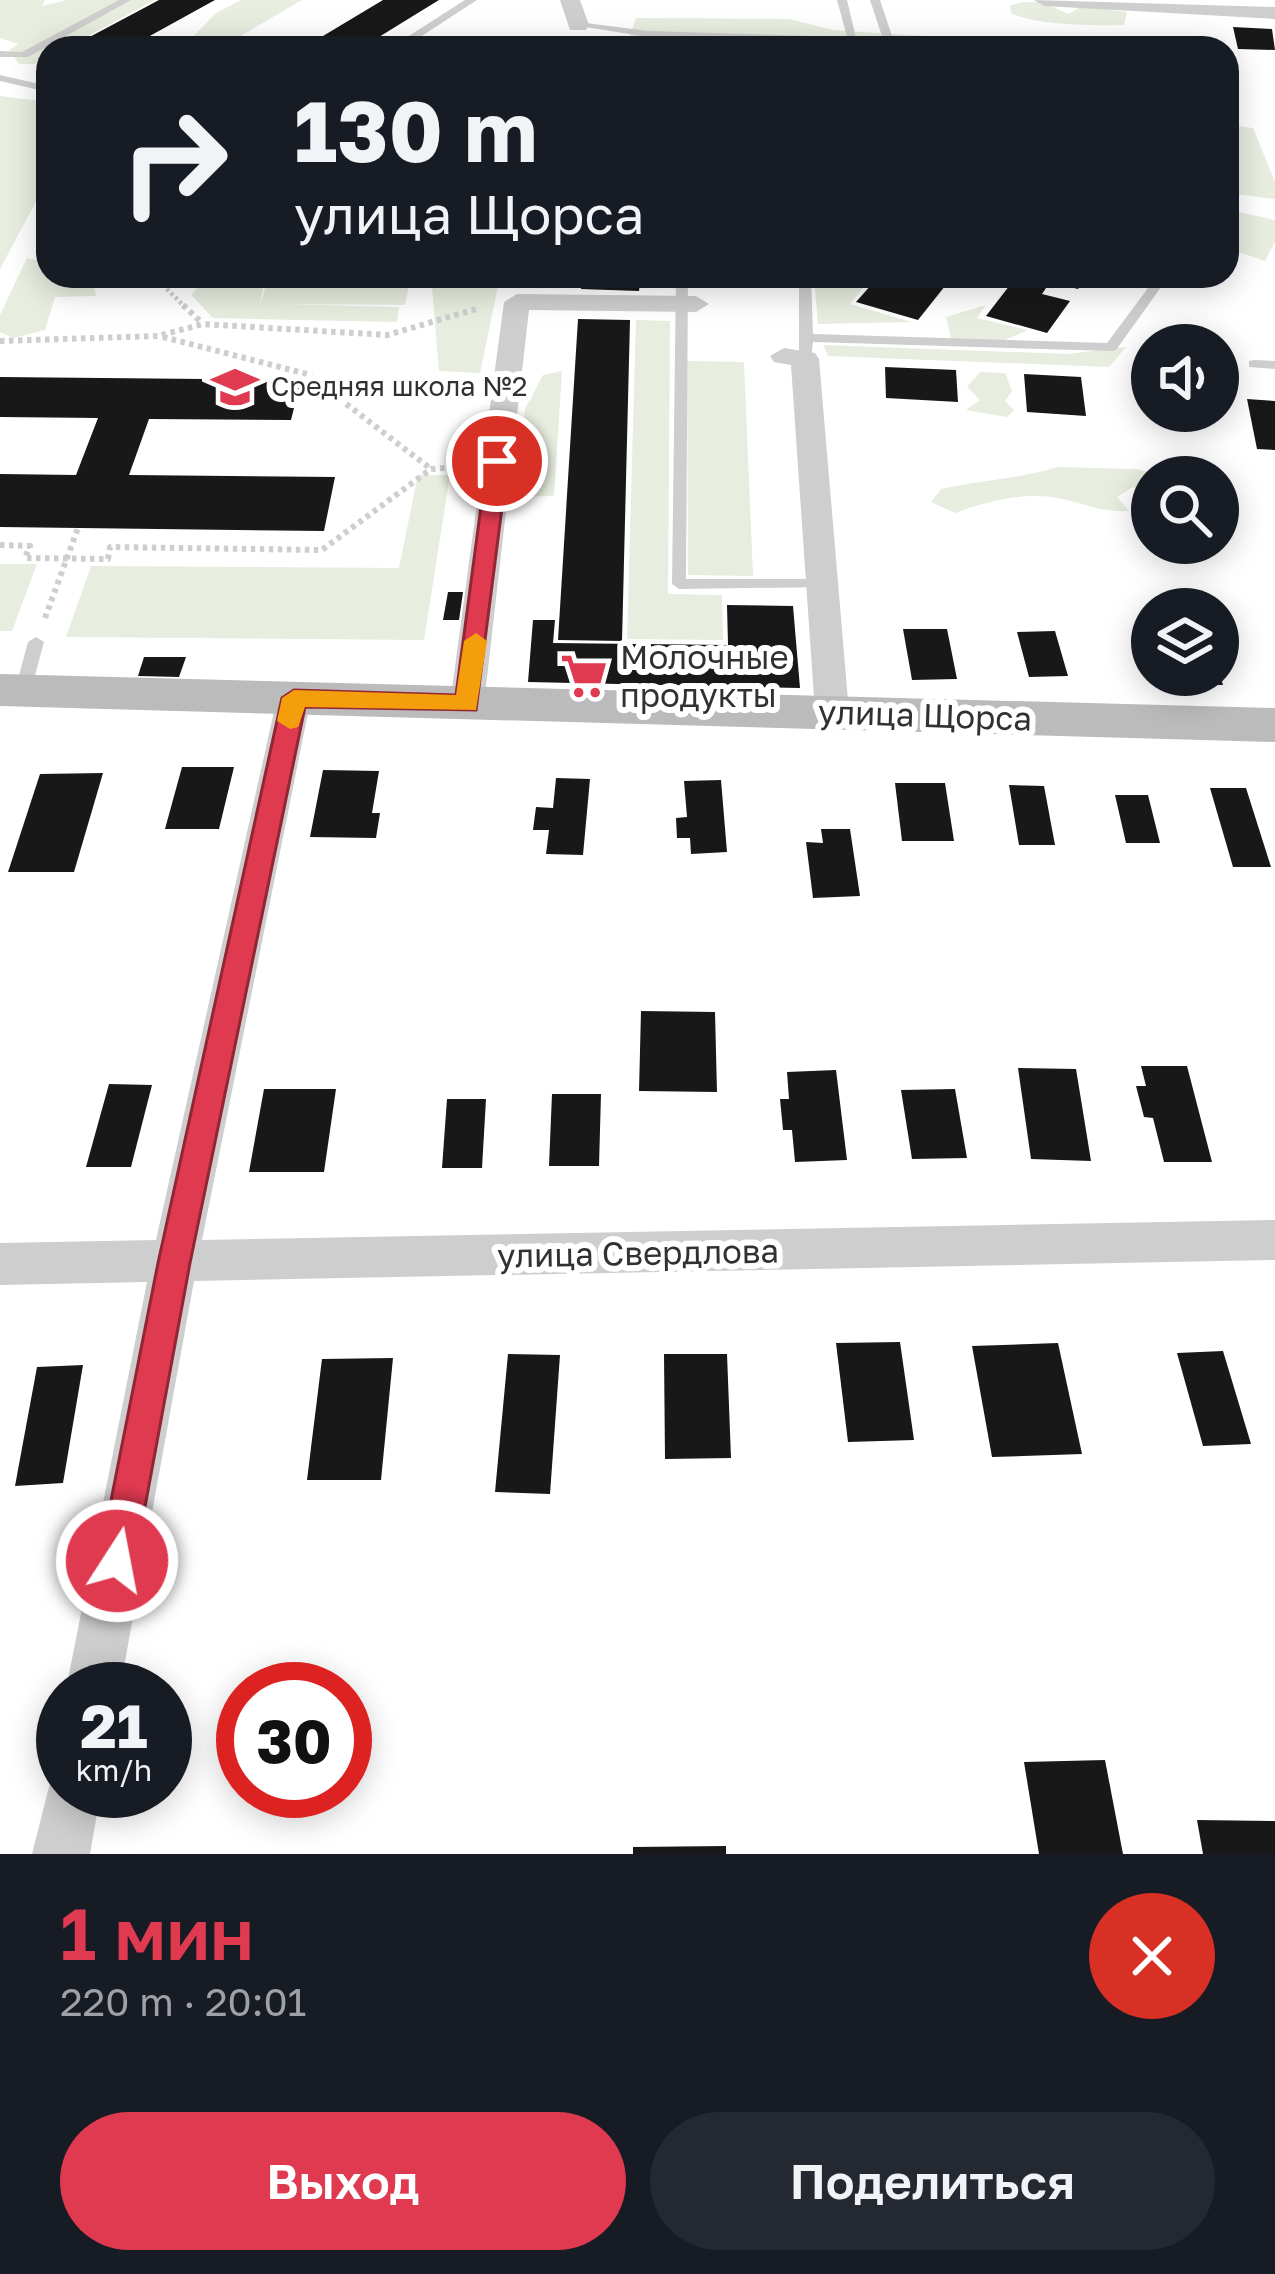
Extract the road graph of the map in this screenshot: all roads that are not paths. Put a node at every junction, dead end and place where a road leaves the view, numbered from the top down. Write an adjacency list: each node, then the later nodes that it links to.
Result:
1 (126, 0): 9 (lane)
2 (472, 0): 10 (lane)
3 (570, 0): 8 (street)
4 (842, 0): 12 (lane)
5 (875, 0): 13 (lane)
6 (1044, 0): 7 (street)
7 (1275, 13)
8 (578, 26): 11 (lane)
9 (59, 36)
10 (414, 36)
11 (716, 36)
12 (852, 36)
13 (887, 36)
14 (36, 49): 15 (lane)
15 (0, 53)
16 (0, 78): 17 (lane)
17 (36, 86)
18 (805, 288): 21 (lane)
19 (1154, 288): 21 (lane)
20 (686, 295): 24 (lane); 28 (street)
21 (798, 351): 24 (street)
22 (1254, 364): 23 (lane)
23 (1275, 365)
24 (824, 584): 29 (street)
25 (36, 642): 26 (lane)
26 (12, 690): 27 (street, улица Щорса)
27 (294, 698): 28 (street, улица Щорса); 32 (street)
28 (467, 704): 29 (street, улица Щорса)
29 (832, 712): 30 (street, улица Щорса)
30 (1275, 726)
31 (1275, 1240): 32 (street, улица Свердлова)
32 (174, 1263): 33 (street, улица Свердлова); 34 (street)
33 (0, 1264)
34 (98, 1662)
35 (68, 1818): 36 (street)
36 (61, 1854)

